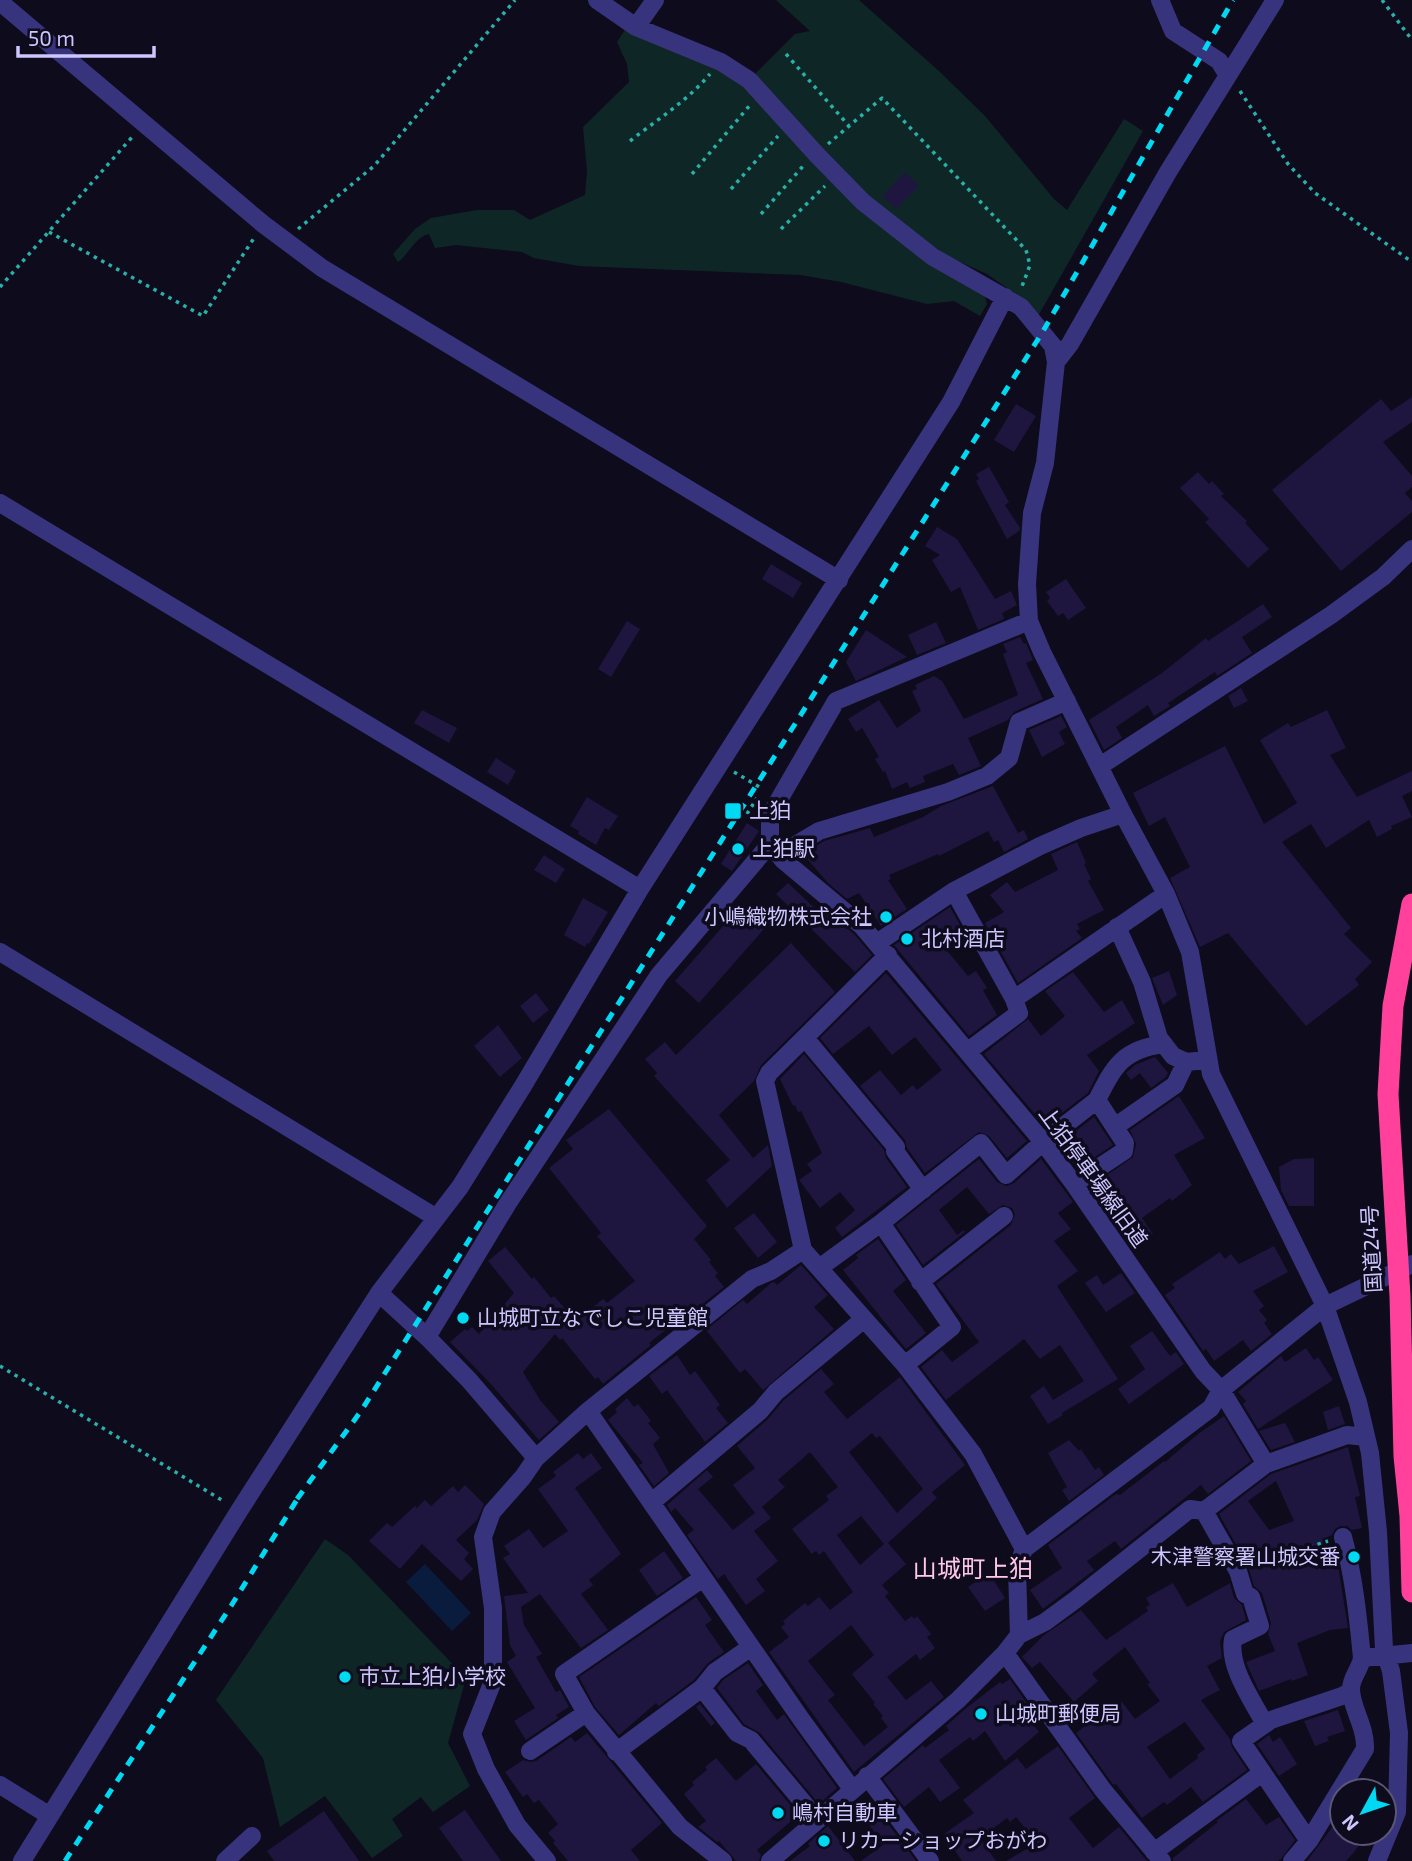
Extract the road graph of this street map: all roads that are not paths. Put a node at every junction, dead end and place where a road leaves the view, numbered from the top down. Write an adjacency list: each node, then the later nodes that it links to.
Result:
1 (597, 0): 6 (street)
2 (655, 0): 6 (street)
3 (1160, 0): 7 (street)
4 (1275, 0): 7 (street)
5 (0, 2): 12 (street)
6 (636, 27): 8 (street)
7 (1227, 74): 9 (street)
8 (1009, 300): 9 (street); 12 (street)
9 (1056, 362): 13 (street)
10 (0, 503): 18 (street)
11 (1412, 549): 15 (street)
12 (839, 580): 18 (street)
13 (1029, 621): 14 (street); 17 (street)
14 (1067, 701): 15 (street); 17 (street)
15 (1100, 765): 16 (street)
16 (1123, 814): 19 (street); 20 (street)
17 (774, 849): 23 (street, 上狛停車場線旧道); 46 (street)
18 (640, 889): 37 (street)
19 (954, 891): 23 (street); 25 (street)
20 (1166, 894): 22 (street); 29 (street)
21 (1412, 904): 40 (highway, 国道24号)
22 (1117, 927): 25 (street); 27 (street)
23 (883, 949): 26 (street); 28 (street, 上狛停車場線旧道)
24 (0, 952): 37 (street)
25 (1014, 999): 28 (street)
26 (805, 1038): 35 (street); 39 (street)
27 (1164, 1044): 30 (street); 31 (street)
28 (968, 1051): 33 (street, 上狛停車場線旧道)
29 (1207, 1060): 30 (street); 44 (street)
30 (1186, 1062): 32 (street)
31 (1097, 1100): 32 (street); 33 (street)
32 (1116, 1126): 34 (street)
33 (1043, 1142): 34 (street, 上狛停車場線旧道); 35 (street)
34 (1074, 1184): 48 (street, 上狛停車場線旧道)
35 (923, 1190): 38 (street)
36 (1004, 1216): 42 (street)
37 (435, 1217): 43 (street)
38 (881, 1223): 41 (street); 42 (street)
39 (803, 1250): 41 (street); 49 (street)
40 (1405, 1267): 44 (street); 58 (highway, 国道24号)
41 (819, 1268): 45 (street)
42 (920, 1282): 47 (street)
43 (379, 1293): 46 (street); 75 (street)
44 (1325, 1306): 48 (street); 50 (street)
45 (864, 1319): 47 (street); 53 (street)
46 (427, 1336): 51 (street)
47 (905, 1365): 56 (street)
48 (1221, 1390): 52 (street, 上狛停車場線旧道); 56 (street)
49 (588, 1412): 51 (street); 53 (street)
50 (1366, 1437): 52 (street); 63 (street)
51 (536, 1458): 82 (street)
52 (1266, 1464): 54 (street)
53 (652, 1502): 57 (street)
54 (1204, 1511): 59 (street); 68 (street)
55 (1343, 1537): 64 (street)
56 (1024, 1549): 59 (street)
57 (703, 1578): 60 (street); 67 (street)
58 (1412, 1592)
59 (1019, 1635): 61 (street)
60 (751, 1647): 65 (street); 74 (street)
61 (1005, 1653): 72 (street); 79 (street)
62 (1412, 1653): 63 (street)
63 (1386, 1657): 64 (street); 87 (street)
64 (1362, 1658): 66 (street)
65 (702, 1688): 70 (street); 76 (street)
66 (1351, 1690): 68 (street); 78 (street)
67 (586, 1713): 69 (street); 70 (street)
68 (1265, 1724): 71 (street)
69 (530, 1751)
70 (616, 1752): 83 (street)
71 (1262, 1773): 78 (street); 79 (street)
72 (867, 1776): 74 (street); 85 (street)
73 (0, 1785): 75 (street)
74 (852, 1788): 76 (street)
75 (50, 1816): 80 (street)
76 (817, 1819): 84 (street)
77 (252, 1836): 81 (street)
78 (1309, 1841): 86 (street)
79 (1158, 1856)
80 (28, 1859)
81 (225, 1861)
82 (547, 1861)
83 (723, 1861)
84 (770, 1861)
85 (930, 1861)
86 (1292, 1861)
87 (1377, 1861)

